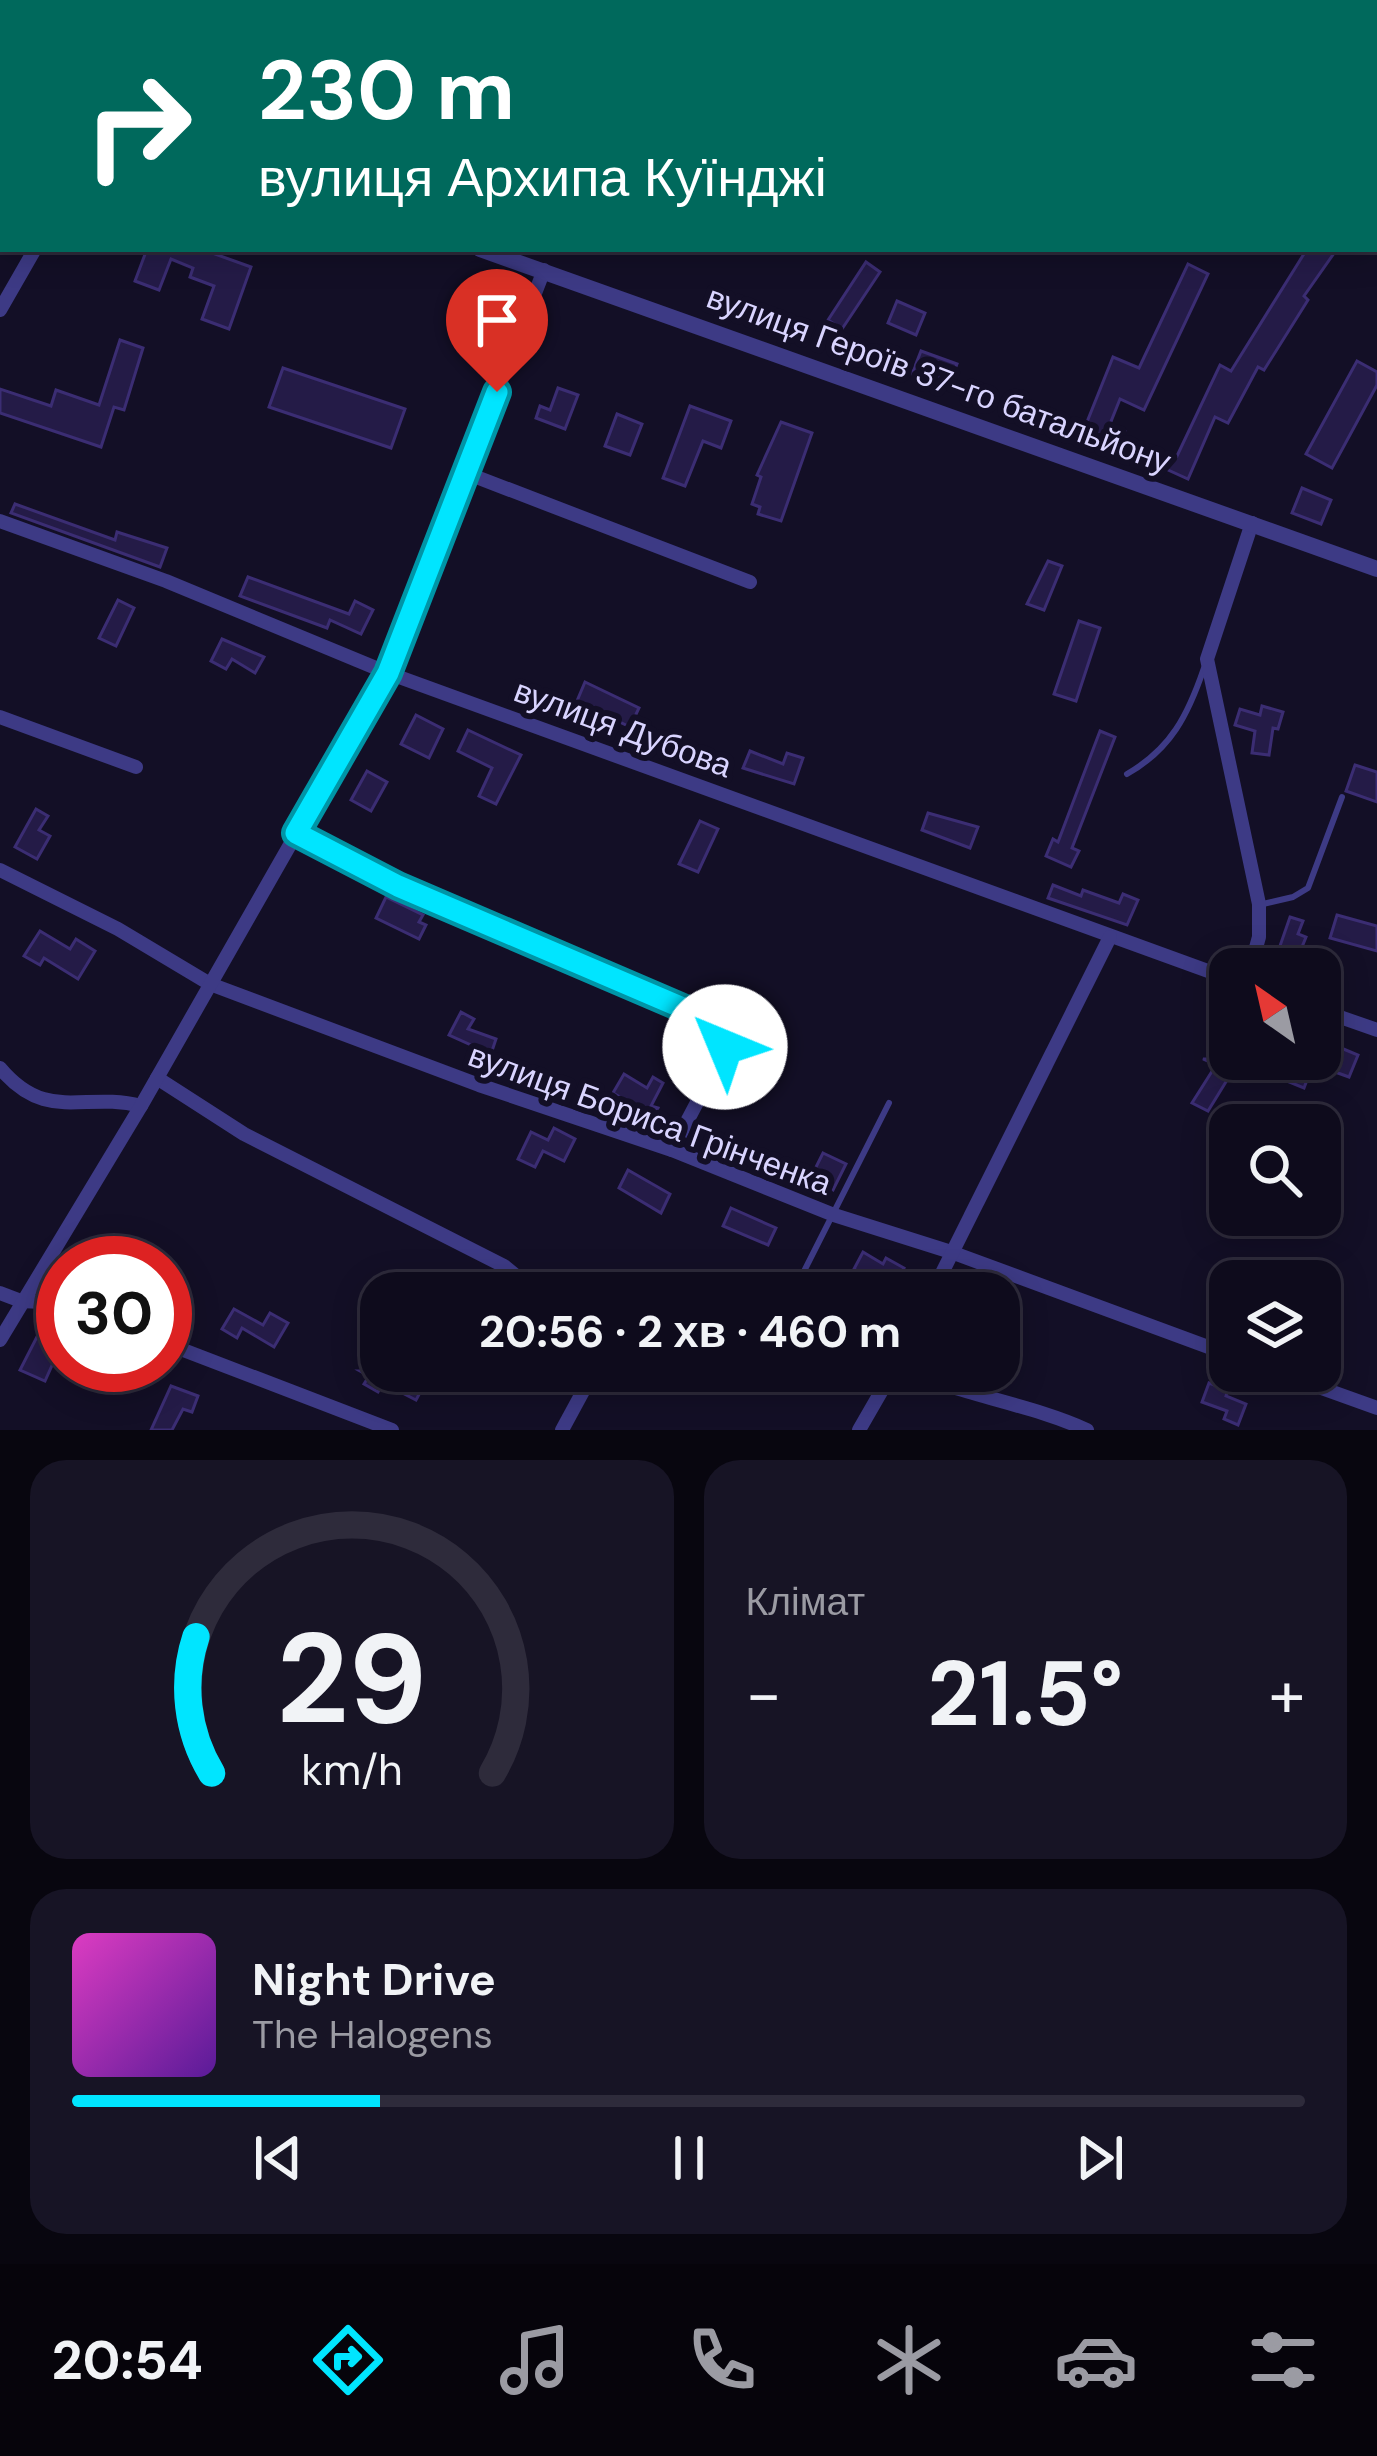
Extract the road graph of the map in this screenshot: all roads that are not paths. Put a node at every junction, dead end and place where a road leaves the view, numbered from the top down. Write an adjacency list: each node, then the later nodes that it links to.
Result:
1 (32, 252): 4 (street)
2 (490, 252): 3 (street, вулиця Героїв 37-го батальйону)
3 (544, 270): 5 (street); 7 (street, вулиця Героїв 37-го батальйону)
4 (0, 310)
5 (466, 473): 9 (street); 11 (street)
6 (0, 521): 11 (street, вулиця Дубова)
7 (1252, 523): 8 (street, вулиця Героїв 37-го батальйону); 10 (street)
8 (1377, 569)
9 (750, 582)
10 (1207, 659): 14 (lane); 18 (street)
11 (388, 673): 16 (street); 19 (street, вулиця Дубова)
12 (0, 717): 13 (street)
13 (136, 767)
14 (1126, 774)
15 (1342, 797): 18 (lane)
16 (296, 833): 22 (street); 29 (street)
17 (0, 870): 22 (street, вулиця Бориса Грінченка)
18 (1259, 904): 20 (street)
19 (1110, 938): 21 (street, вулиця Дубова); 31 (street)
20 (1256, 948)
21 (1209, 972)
22 (210, 984): 26 (street); 29 (street, вулиця Бориса Грінченка)
23 (1341, 1017): 24 (street)
24 (1377, 1030)
25 (0, 1068): 28 (street)
26 (157, 1078): 28 (street); 32 (street)
27 (889, 1103): 30 (lane)
28 (141, 1106): 36 (street)
29 (672, 1150): 30 (street, вулиця Бориса Грінченка)
30 (834, 1215): 31 (street, вулиця Бориса Грінченка); 33 (lane)
31 (951, 1252): 34 (street); 39 (street, вулиця Бориса Грінченка)
32 (511, 1272)
33 (804, 1272)
34 (942, 1272)
35 (0, 1293): 36 (street)
36 (21, 1301): 37 (street); 38 (street)
37 (36, 1302)
38 (0, 1340)
39 (1209, 1347)
40 (192, 1353): 46 (street)
41 (583, 1392): 47 (street)
42 (881, 1392): 48 (street)
43 (964, 1392): 49 (street)
44 (1332, 1392): 45 (street)
45 (1377, 1408)
46 (392, 1430)
47 (562, 1430)
48 (859, 1430)
49 (1088, 1430)

